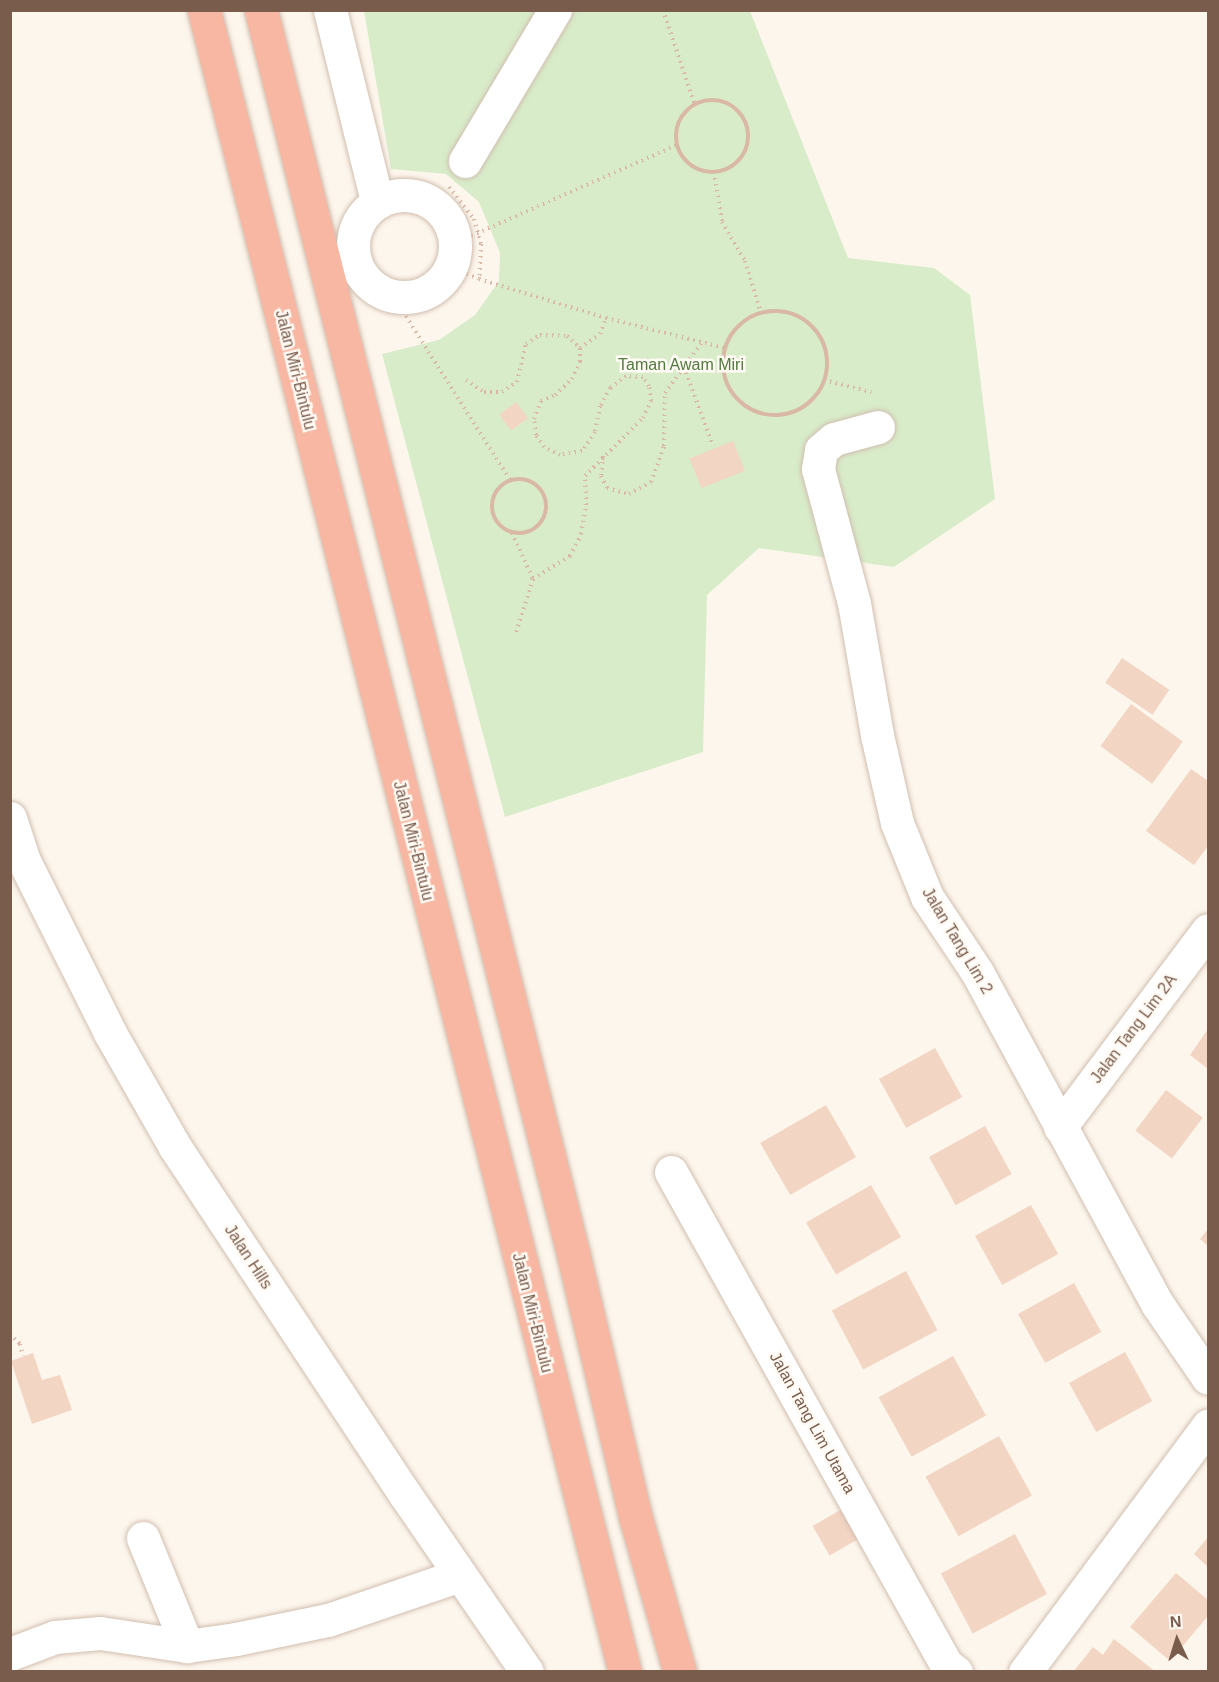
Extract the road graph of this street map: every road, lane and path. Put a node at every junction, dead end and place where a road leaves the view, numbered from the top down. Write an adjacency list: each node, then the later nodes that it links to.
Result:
1 (204, 10): 43 (highway, Jalan Miri-Bintulu)
2 (261, 10): 44 (highway)
3 (330, 10): 10 (street)
4 (555, 10): 8 (street)
5 (663, 10): 6 (path)
6 (695, 105): 7 (path); 9 (path)
7 (677, 145): 9 (path); 11 (path)
8 (465, 160): 11 (path)
9 (714, 172): 13 (path)
10 (377, 202): 11 (street); 12 (street)
11 (466, 256): 11 (path); 12 (street); 14 (path)
12 (393, 296): 25 (path)
13 (761, 313): 17 (path); 20 (path)
14 (606, 318): 15 (path); 16 (path)
15 (702, 342): 17 (path); 18 (path)
16 (580, 348): 19 (path); 24 (path)
17 (725, 348): 20 (path)
18 (683, 367): 23 (path); 24 (path)
19 (466, 380)
20 (824, 380): 21 (path)
21 (872, 392)
22 (878, 427): 31 (street, Jalan Tang Lim 2)
23 (712, 446)
24 (603, 454): 27 (path)
25 (510, 480): 26 (path); 26 (path)
26 (512, 533): 27 (path)
27 (533, 579): 28 (path)
28 (516, 633)
29 (10, 818): 38 (street, Jalan Hills)
30 (1209, 930): 31 (street, Jalan Tang Lim 2A)
31 (1060, 1127): 35 (street, Jalan Tang Lim 2)
32 (671, 1172): 41 (street, Jalan Tang Lim Utama)
33 (10, 1334): 34 (path)
34 (23, 1356)
35 (1209, 1378)
36 (1209, 1426): 45 (street)
37 (143, 1538): 39 (street)
38 (460, 1575): 39 (street); 42 (street, Jalan Hills)
39 (187, 1646): 40 (street)
40 (10, 1654)
41 (947, 1669)
42 (527, 1671)
43 (625, 1671)
44 (680, 1671)
45 (1025, 1671)

